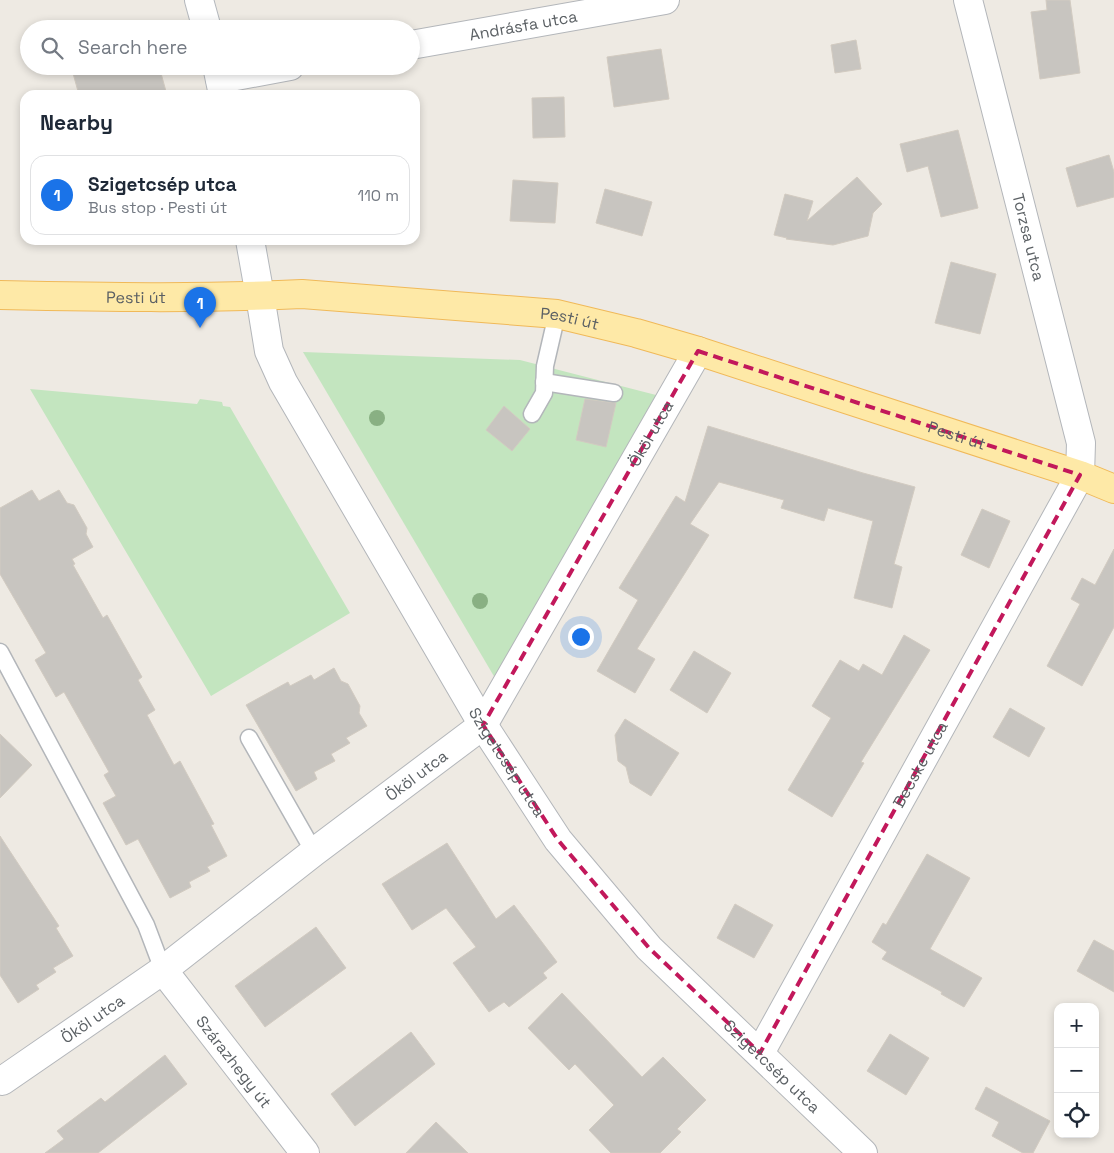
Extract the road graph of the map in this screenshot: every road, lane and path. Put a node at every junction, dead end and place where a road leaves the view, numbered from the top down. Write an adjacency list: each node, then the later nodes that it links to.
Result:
1 (199, 0): 4 (street)
2 (665, 0): 5 (street, Andrásfa utca)
3 (968, 0): 16 (street, Torzsa utca)
4 (205, 20)
5 (420, 43)
6 (245, 75): 7 (street)
7 (220, 80)
8 (251, 245): 10 (street, Szigetcsép utca)
9 (0, 295): 10 (main road, Pesti út)
10 (260, 296): 11 (main road, Pesti út); 19 (street, Szigetcsép utca)
11 (557, 314): 12 (main road, Pesti út); 13 (lane)
12 (698, 351): 16 (main road, Pesti út); 19 (street, Ököl utca)
13 (544, 382): 14 (lane); 15 (lane)
14 (614, 393)
15 (532, 414)
16 (1080, 475): 17 (main road, Pesti út); 23 (street, Becske utca)
17 (1114, 489)
18 (0, 652): 22 (lane)
19 (483, 725): 21 (street, Ököl utca); 23 (street, Szigetcsép utca)
20 (249, 738): 21 (lane)
21 (314, 852): 22 (street, Ököl utca)
22 (163, 970): 24 (street, Ököl utca); 25 (street, Szárazhegy út)
23 (760, 1053): 26 (street, Szigetcsép utca)
24 (1, 1080)
25 (305, 1153)
26 (863, 1153)

